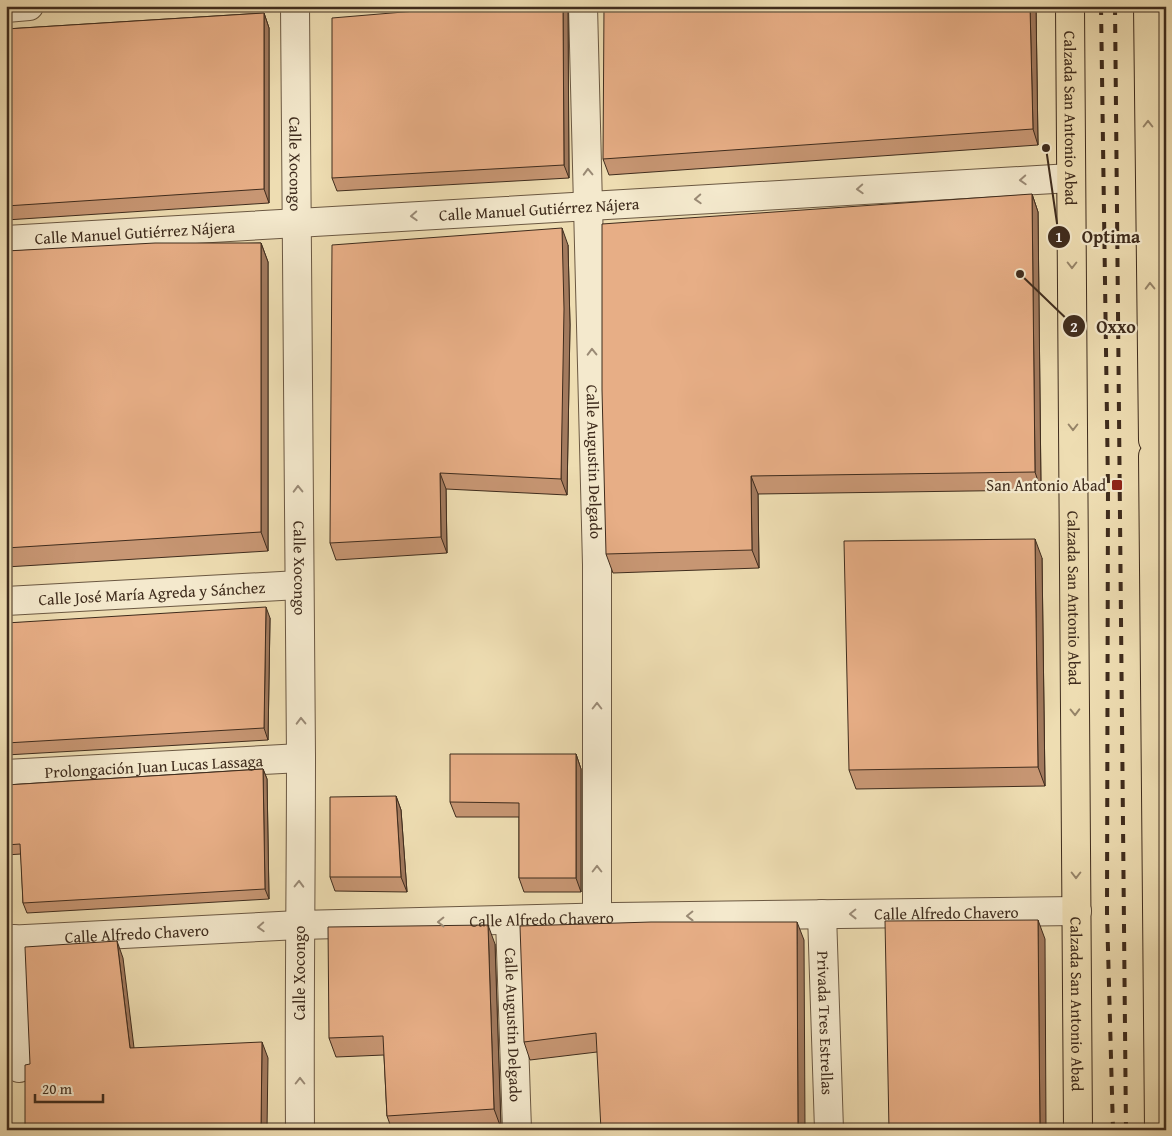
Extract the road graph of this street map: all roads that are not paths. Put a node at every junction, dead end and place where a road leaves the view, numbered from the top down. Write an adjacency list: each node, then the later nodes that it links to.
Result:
1 (29, 6): 6 (street)
2 (295, 6): 10 (street, Calle Xocongo)
3 (583, 6): 9 (street, Calle Augustin Delgado, one-way to 3)
4 (1070, 6): 8 (highway, Calzada San Antonio Abad)
5 (1148, 6): 7 (highway, one-way to 5)
6 (6, 8)
7 (1157, 165): 12 (highway, one-way to 7)
8 (1071, 178): 9 (street, Calle Manuel Gutiérrez Nájera, one-way to 9); 19 (highway, Calzada San Antonio Abad, one-way to 19)
9 (589, 206): 10 (street, Calle Manuel Gutiérrez Nájera, one-way to 10); 21 (street, Calle Augustin Delgado, one-way to 9)
10 (295, 223): 11 (street, Calle Manuel Gutiérrez Nájera); 14 (street, Calle Xocongo, one-way to 10)
11 (6, 240)
12 (1159, 346): 13 (highway)
13 (1160, 526): 18 (highway)
14 (299, 585): 15 (street, Calle José María Agreda y Sánchez); 16 (street, Calle Xocongo, one-way to 14)
15 (6, 601)
16 (301, 758): 17 (street, Prolongación Juan Lucas Lassaga); 23 (street, Calle Xocongo, one-way to 16)
17 (6, 774)
18 (1161, 851): 25 (highway)
19 (1077, 911): 20 (street, Calle Alfredo Chavero, one-way to 20); 30 (highway, Calzada San Antonio Abad)
20 (822, 914): 21 (street, Calle Alfredo Chavero, one-way to 21); 29 (street, Privada Tres Estrellas)
21 (597, 918): 22 (street, Calle Alfredo Chavero)
22 (510, 920): 23 (street, Calle Alfredo Chavero, one-way to 23); 28 (street, Calle Augustin Delgado)
23 (299, 925): 24 (street, Calle Alfredo Chavero, one-way to 24); 27 (street, Calle Xocongo, one-way to 23)
24 (10, 940): 26 (street)
25 (1162, 1035): 31 (highway)
26 (19, 1068)
27 (300, 1130)
28 (517, 1130)
29 (829, 1130)
30 (1078, 1130)
31 (1159, 1130)

